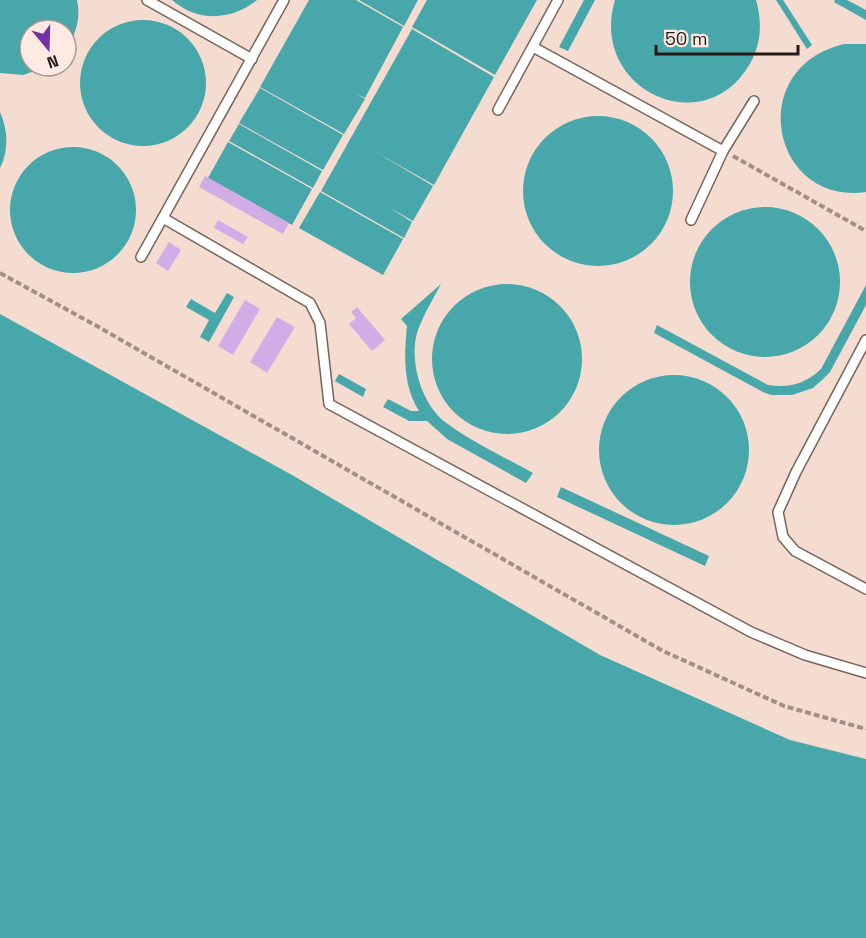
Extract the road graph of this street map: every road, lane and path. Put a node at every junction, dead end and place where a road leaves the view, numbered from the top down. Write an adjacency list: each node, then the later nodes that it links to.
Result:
1 (147, 0): 5 (lane)
2 (284, 0): 5 (lane)
3 (558, 0): 4 (lane)
4 (533, 47): 7 (lane); 8 (lane)
5 (252, 58): 9 (lane)
6 (754, 102): 8 (lane)
7 (498, 110)
8 (723, 151): 10 (lane); 11 (path)
9 (163, 218): 12 (lane); 16 (lane)
10 (691, 220)
11 (866, 231)
12 (141, 257)
13 (0, 273): 17 (path)
14 (866, 340): 15 (lane)
15 (866, 589)
16 (866, 673)
17 (866, 729)

